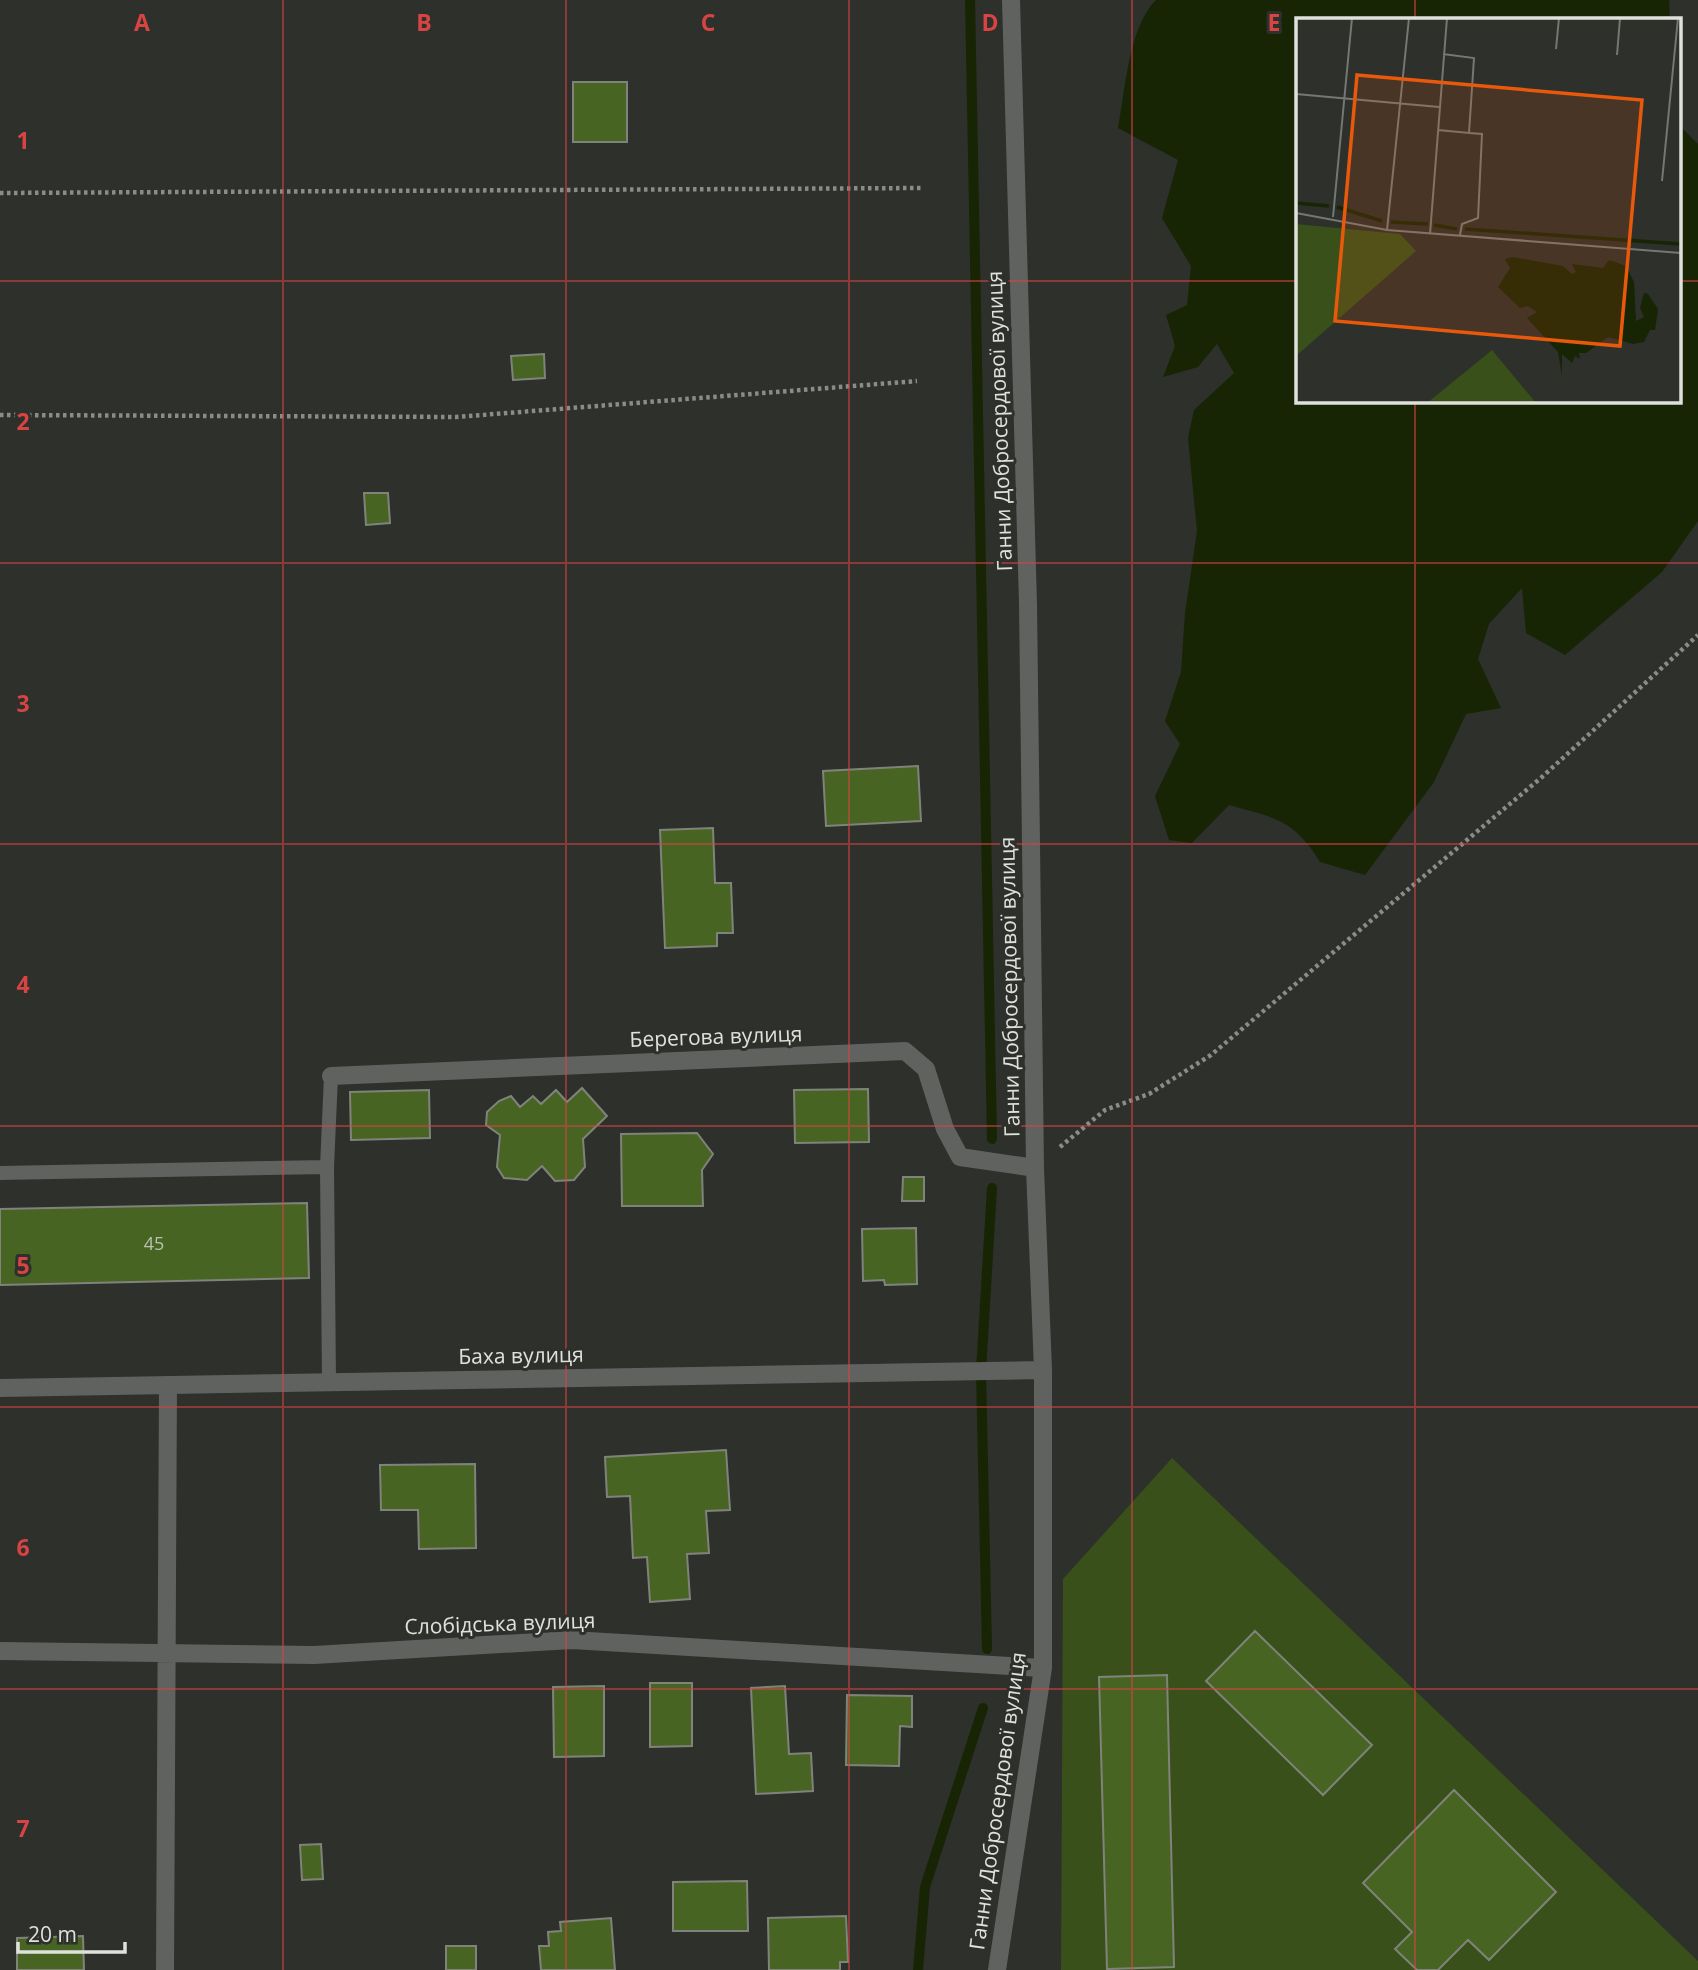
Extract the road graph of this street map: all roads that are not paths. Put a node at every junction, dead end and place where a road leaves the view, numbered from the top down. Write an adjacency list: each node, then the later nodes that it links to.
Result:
1 (1011, 0): 4 (street, Ганни Добросердової вулиця)
2 (331, 1076): 3 (lane); 4 (street, Берегова вулиця)
3 (327, 1167): 5 (lane); 7 (lane)
4 (1035, 1168): 6 (street, Ганни Добросердової вулиця)
5 (0, 1173)
6 (1043, 1370): 7 (street, Баха вулиця); 12 (street, Ганни Добросердової вулиця)
7 (330, 1382): 8 (street, Баха вулиця)
8 (168, 1385): 9 (street, Баха вулиця); 11 (street)
9 (0, 1388)
10 (0, 1651): 11 (street, Слобідська вулиця)
11 (167, 1653): 12 (street, Слобідська вулиця); 13 (street)
12 (1043, 1668): 14 (street, Ганни Добросердової вулиця)
13 (165, 1970)
14 (997, 1970)

